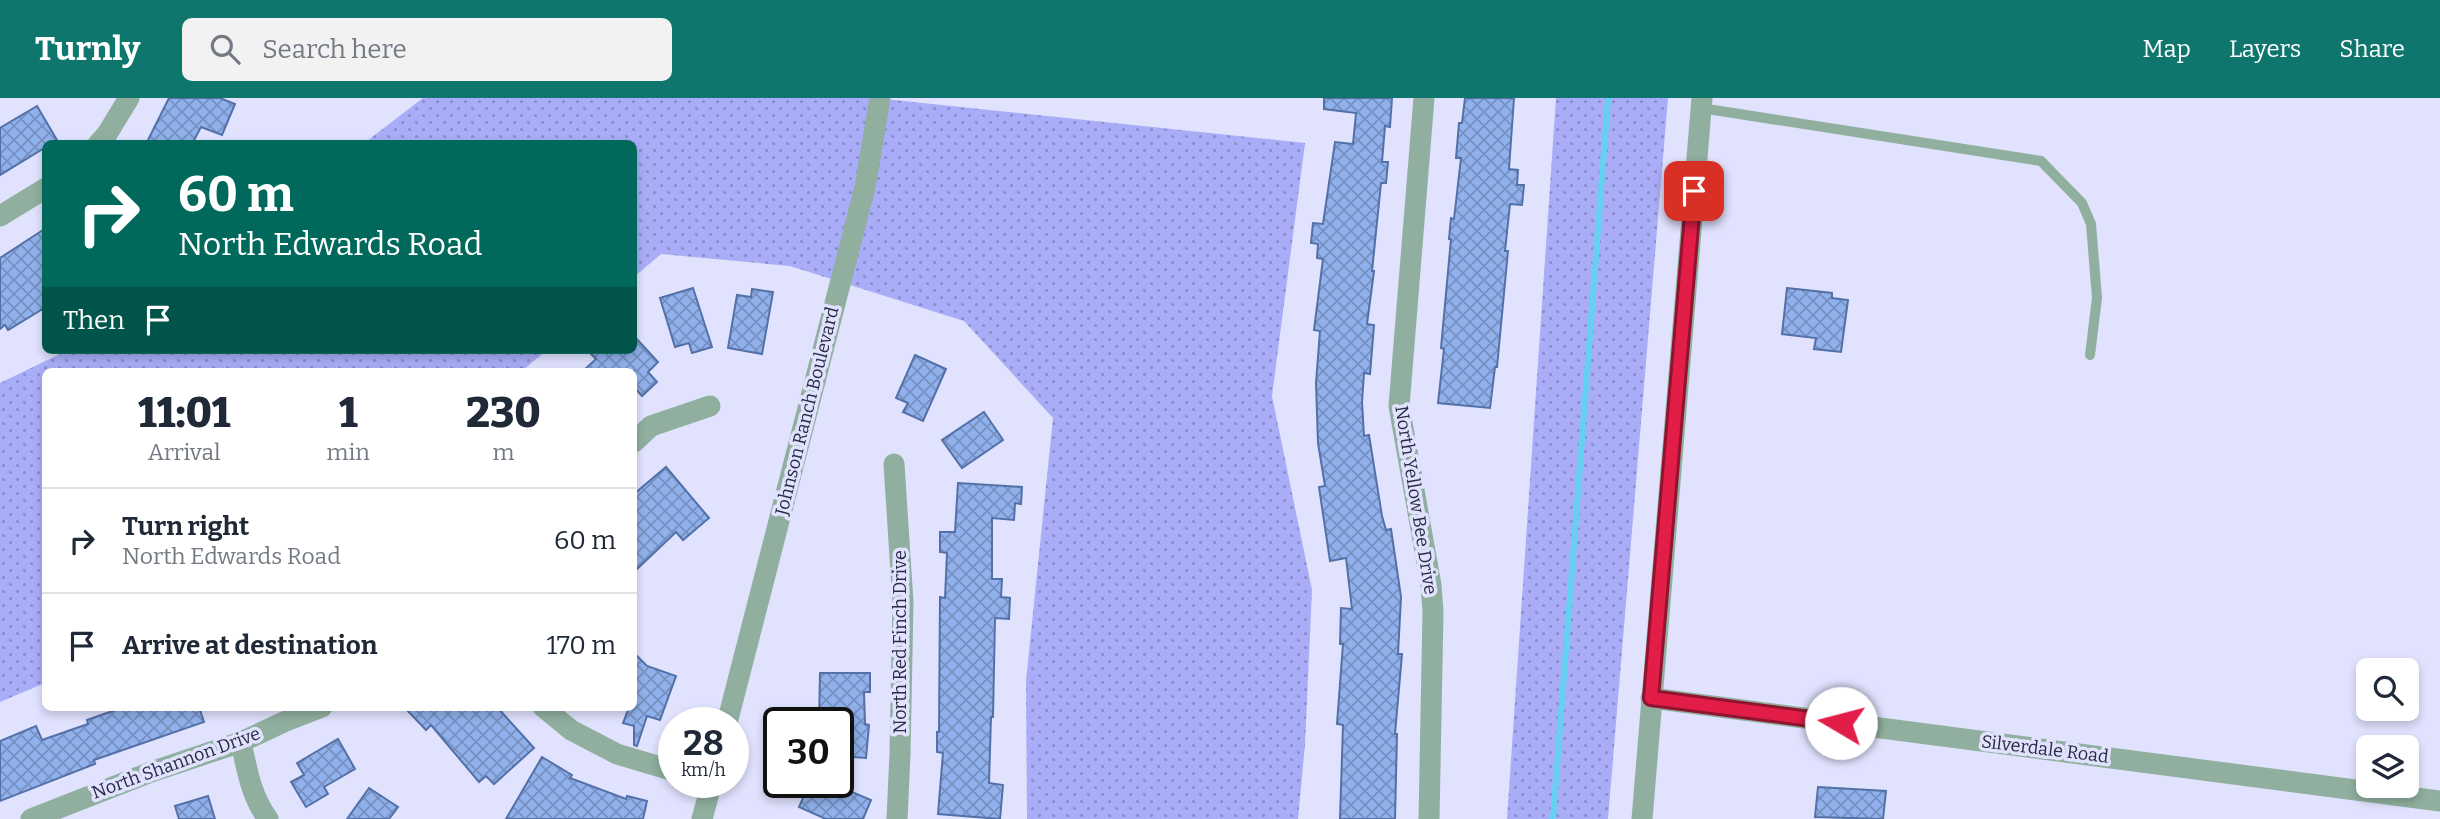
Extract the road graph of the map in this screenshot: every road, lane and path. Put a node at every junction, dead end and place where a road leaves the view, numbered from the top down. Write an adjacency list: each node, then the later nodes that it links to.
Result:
1 (129, 98): 5 (street)
2 (880, 98): 13 (street, Johnson Ranch Boulevard)
3 (1424, 98): 24 (street, North Yellow Bee Drive)
4 (1702, 103): 8 (lane); 12 (street)
5 (102, 140)
6 (42, 190): 7 (street)
7 (0, 216)
8 (2090, 355)
9 (710, 406): 10 (street)
10 (637, 439)
11 (894, 464): 23 (street, North Red Finch Drive)
12 (1651, 698): 19 (street, Silverdale Road); 25 (street)
13 (731, 707)
14 (312, 711): 16 (street, North Shannon Drive)
15 (548, 711): 17 (street)
16 (241, 742): 20 (street, North Shannon Drive); 21 (street)
17 (658, 766)
18 (707, 798): 22 (street)
19 (2440, 801)
20 (31, 819)
21 (268, 819)
22 (702, 819)
23 (897, 819)
24 (1429, 819)
25 (1642, 819)

